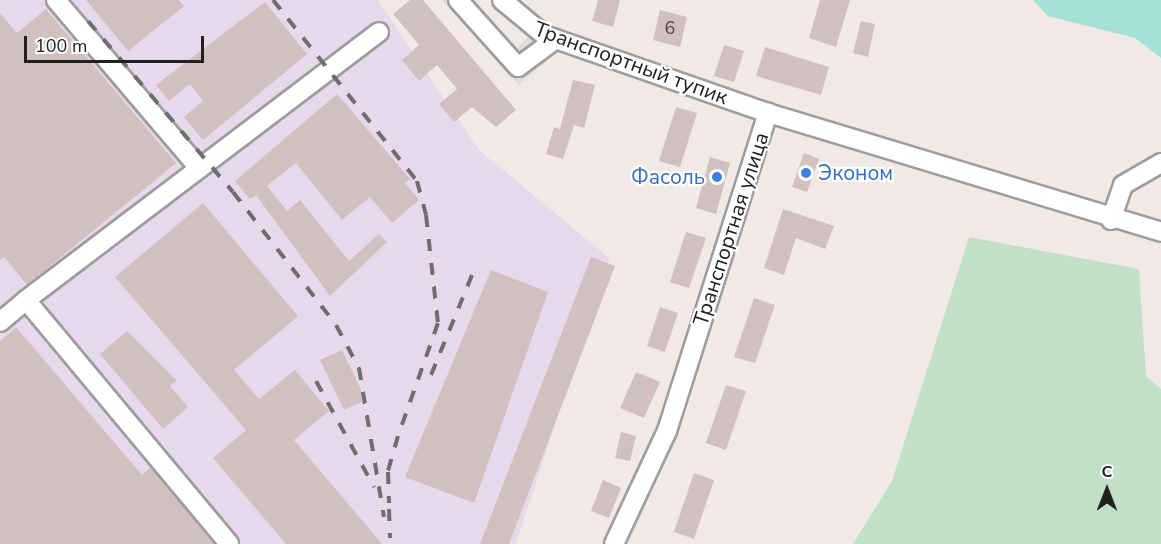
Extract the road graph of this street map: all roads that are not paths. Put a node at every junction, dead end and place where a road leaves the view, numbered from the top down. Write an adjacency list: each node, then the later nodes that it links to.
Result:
1 (56, 0): 8 (street)
2 (458, 0): 5 (street)
3 (502, 0): 5 (street, Транспортный тупик)
4 (379, 32): 8 (street)
5 (556, 39): 6 (street, Транспортный тупик)
6 (768, 113): 9 (street, Транспортная улица); 14 (street, Транспортная улица)
7 (1161, 163): 9 (street)
8 (199, 168): 11 (street)
9 (1111, 220): 10 (street, Транспортная улица)
10 (1161, 232)
11 (26, 300): 12 (street); 13 (street)
12 (0, 322)
13 (229, 544)
14 (614, 544)

